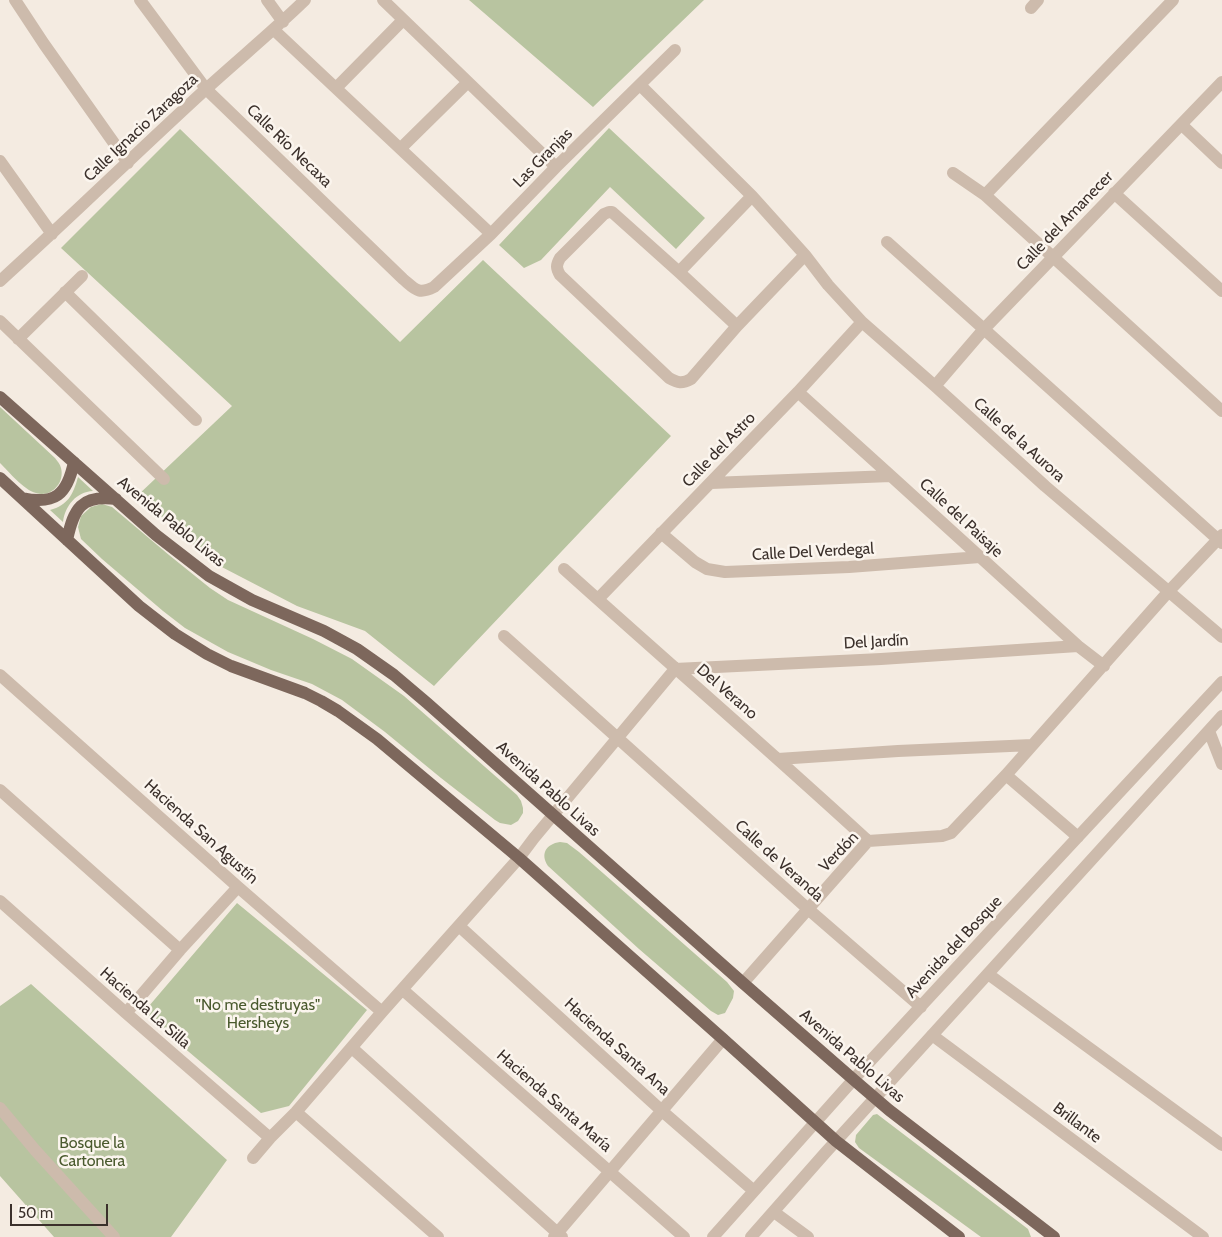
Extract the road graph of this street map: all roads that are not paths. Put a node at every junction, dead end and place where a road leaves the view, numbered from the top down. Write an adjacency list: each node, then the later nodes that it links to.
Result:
1 (15, 0): 18 (street)
2 (140, 0): 14 (street, Calle Río Necaxa)
3 (267, 0): 8 (street)
4 (305, 0): 8 (street, Calle Ignacio Zaragoza)
5 (383, 0): 7 (street)
6 (1173, 0): 23 (street)
7 (403, 20): 10 (street); 13 (street)
8 (278, 26): 13 (street); 14 (street, Calle Ignacio Zaragoza)
9 (675, 50): 12 (street, Las Granjas)
10 (468, 82): 16 (street); 20 (street)
11 (1222, 82): 15 (street, Calle del Amanecer)
12 (640, 85): 20 (street, Las Granjas); 24 (street, Calle de la Aurora)
13 (336, 88): 16 (street)
14 (206, 89): 18 (street, Calle Ignacio Zaragoza); 33 (street, Calle Río Necaxa)
15 (1182, 124): 19 (street); 22 (street, Calle del Amanecer)
16 (401, 148): 26 (street)
17 (0, 161): 25 (street)
18 (128, 163): 25 (street, Calle Ignacio Zaragoza)
19 (1222, 163)
20 (556, 167): 26 (street, Las Granjas)
21 (954, 173): 23 (street)
22 (1114, 193): 29 (street, Calle del Amanecer); 34 (street)
23 (985, 195): 29 (street)
24 (752, 196): 28 (street, Calle de la Aurora); 30 (street)
25 (52, 234): 32 (street, Calle Ignacio Zaragoza)
26 (491, 234): 33 (street, Las Granjas)
27 (887, 242): 39 (street)
28 (805, 255): 37 (street, Calle de la Aurora); 38 (street)
29 (1053, 257): 39 (street, Calle del Amanecer); 44 (street)
30 (680, 272): 38 (street); 38 (street)
31 (82, 276): 35 (street)
32 (0, 281)
33 (434, 287)
34 (1222, 291)
35 (65, 292): 40 (street); 45 (street)
36 (0, 320): 40 (street)
37 (862, 322): 41 (street, Calle de la Aurora); 42 (street, Calle del Astro)
38 (737, 326)
39 (984, 329): 41 (street, Calle del Amanecer); 54 (street)
40 (18, 339): 49 (street)
41 (936, 386): 58 (street, Calle de la Aurora)
42 (798, 392): 47 (street, Calle del Paisaje); 50 (street, Calle del Astro)
43 (0, 397): 46 (main road, Avenida Pablo Livas)
44 (1222, 411)
45 (196, 420)
46 (74, 462): 51 (main road); 52 (main road, Avenida Pablo Livas)
47 (892, 476): 50 (street); 56 (street, Calle del Paisaje)
48 (0, 478): 51 (main road)
49 (164, 479)
50 (711, 483): 53 (street, Calle del Astro)
51 (22, 498): 55 (main road)
52 (116, 499): 55 (main road); 75 (main road, Avenida Pablo Livas)
53 (661, 533): 56 (street, Calle Del Verdegal); 59 (street, Calle del Astro)
54 (1221, 539): 58 (street, Verdón)
55 (68, 540): 78 (main road)
56 (980, 557): 62 (street, Calle del Paisaje)
57 (564, 569): 59 (street, Del Verano)
58 (1169, 592): 61 (street, Calle de la Aurora); 63 (street, Verdón)
59 (598, 599): 64 (street, Del Verano)
60 (504, 636): 69 (street, Calle de Veranda)
61 (1222, 637)
62 (1078, 646): 63 (street, Calle del Paisaje); 64 (street, Del Jardín)
63 (1104, 666): 70 (street, Verdón)
64 (675, 669): 69 (street); 71 (street, Del Verano)
65 (0, 675): 79 (street, Hacienda San Agustín)
66 (1222, 682): 76 (street, Avenida del Bosque)
67 (1222, 716): 68 (street)
68 (1209, 731): 72 (street); 84 (street)
69 (617, 737): 75 (street); 81 (street, Calle de Veranda)
70 (1032, 745): 71 (street); 73 (street, Verdón)
71 (778, 758): 77 (street, Del Verano)
72 (1222, 764)
73 (1006, 775): 76 (street); 77 (street, Verdón)
74 (0, 790): 83 (street)
75 (554, 816): 78 (street); 85 (main road, Avenida Pablo Livas)
76 (1078, 837): 87 (street, Avenida del Bosque)
77 (868, 841): 81 (street, Verdón)
78 (519, 858): 82 (street); 91 (main road)
79 (238, 887): 83 (street); 88 (street, Hacienda San Agustín)
80 (0, 901): 89 (street, Hacienda La Silla)
81 (808, 910): 85 (street, Verdón); 87 (street, Calle de Veranda)
82 (459, 926): 86 (street); 96 (street, Hacienda Santa Ana)
83 (180, 950): 89 (street)
84 (988, 974): 90 (street); 101 (street)
85 (743, 983): 93 (main road, Avenida Pablo Livas)
86 (403, 990): 88 (street); 103 (street, Hacienda Santa María)
87 (920, 1007): 93 (street, Avenida del Bosque)
88 (382, 1012): 92 (street)
89 (126, 1013): 99 (street, Hacienda La Silla)
90 (932, 1036): 94 (street); 117 (street, Brillante)
91 (723, 1039): 96 (street); 98 (main road)
92 (352, 1048): 97 (street); 107 (street)
93 (854, 1080): 94 (main road, Avenida Pablo Livas); 98 (street, Avenida del Bosque)
94 (875, 1098): 100 (street); 106 (main road, Avenida Pablo Livas)
95 (0, 1108): 108 (street)
96 (662, 1111): 103 (street); 104 (street, Hacienda Santa Ana)
97 (296, 1112): 99 (street); 109 (street)
98 (816, 1122): 100 (main road); 104 (street, Avenida del Bosque)
99 (270, 1138): 102 (street)
100 (836, 1141): 105 (street); 114 (main road)
101 (1222, 1144)
102 (253, 1158)
103 (610, 1171): 107 (street); 110 (street, Hacienda Santa María)
104 (754, 1192): 111 (street, Avenida del Bosque)
105 (774, 1212): 112 (street); 113 (street)
106 (1035, 1223): 115 (main road); 116 (main road, Avenida Pablo Livas)
107 (558, 1236)
108 (114, 1237)
109 (438, 1237)
110 (684, 1237)
111 (713, 1237)
112 (751, 1237)
113 (808, 1237)
114 (960, 1237)
115 (1040, 1237)
116 (1054, 1237)
117 (1203, 1237)

